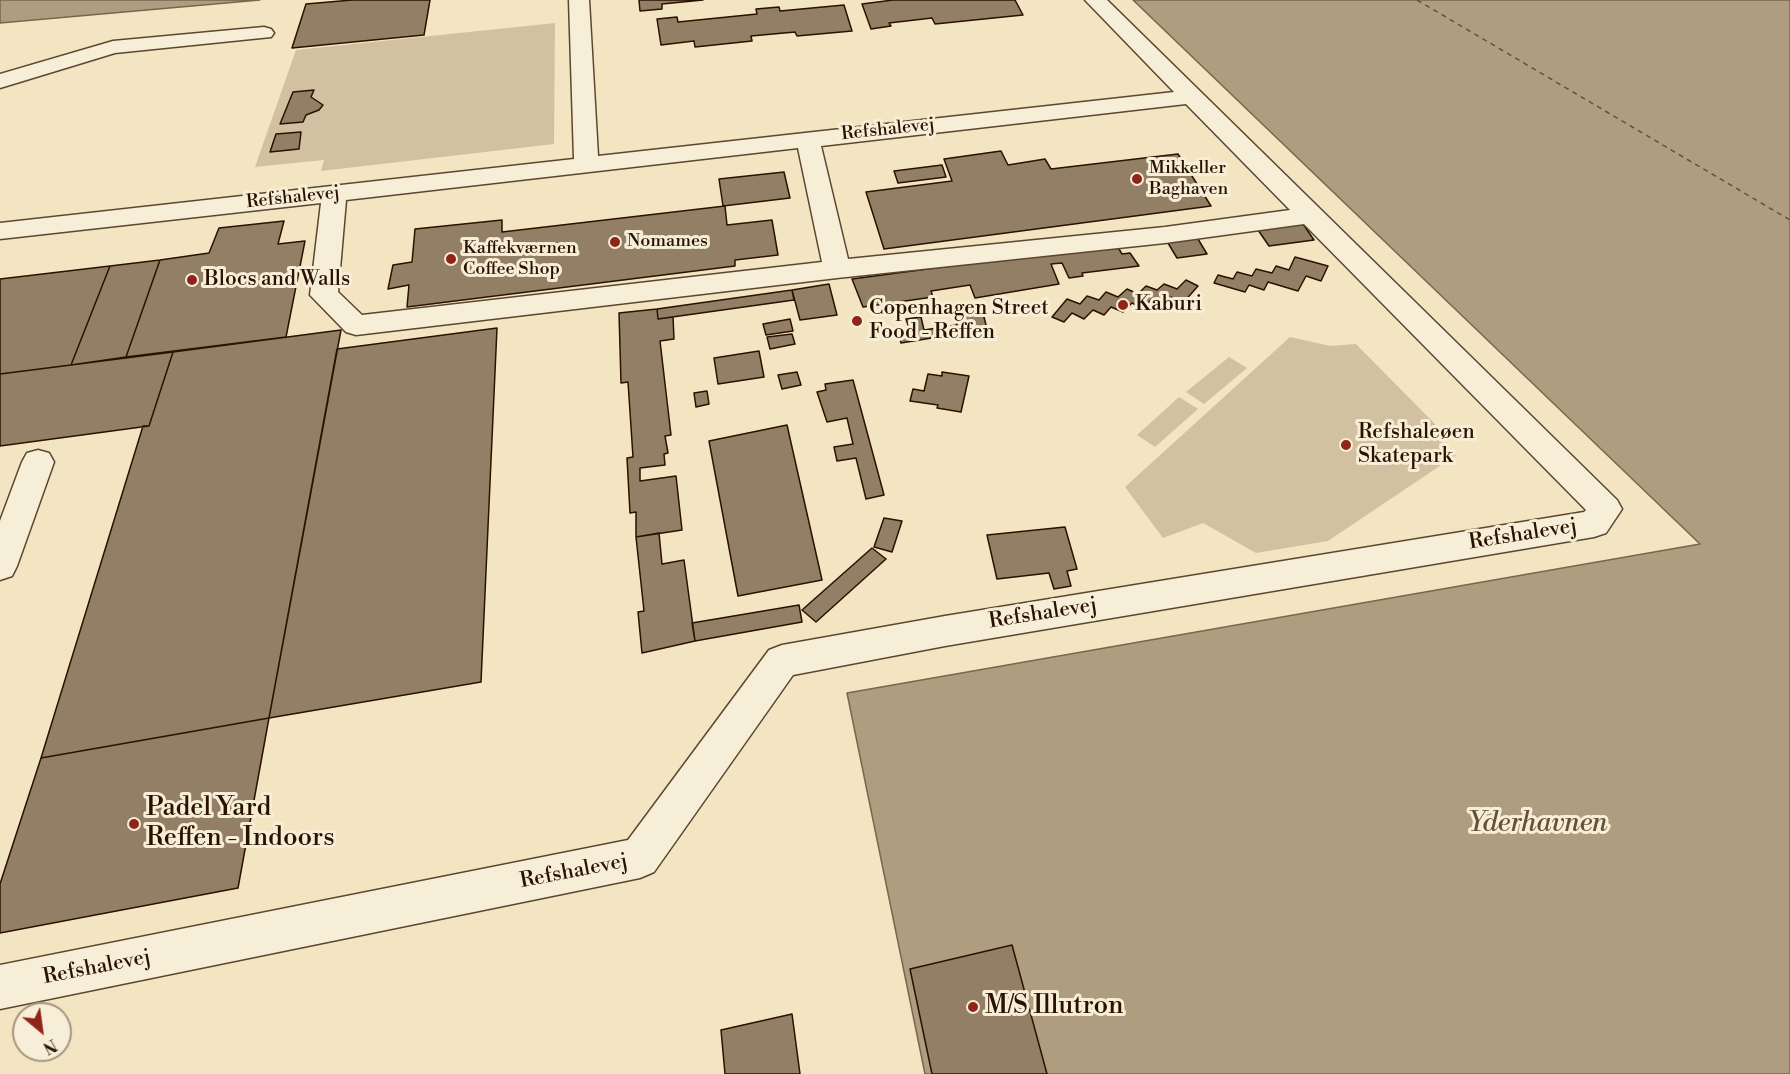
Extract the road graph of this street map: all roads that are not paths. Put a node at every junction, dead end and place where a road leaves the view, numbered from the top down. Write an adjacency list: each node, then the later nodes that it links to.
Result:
1 (579, 0): 7 (lane)
2 (1095, 0): 5 (lane, Refshalevej)
3 (264, 33): 4 (lane)
4 (0, 81)
5 (1191, 97): 6 (lane, Refshalevej); 9 (lane, Refshalevej)
6 (808, 139): 7 (lane, Refshalevej); 11 (lane)
7 (586, 164): 8 (lane, Refshalevej)
8 (334, 193): 10 (lane, Refshalevej); 11 (lane)
9 (1310, 215): 11 (lane); 14 (lane, Refshalevej)
10 (0, 231)
11 (837, 268)
12 (38, 462): 13 (lane)
13 (0, 566)
14 (0, 987)

